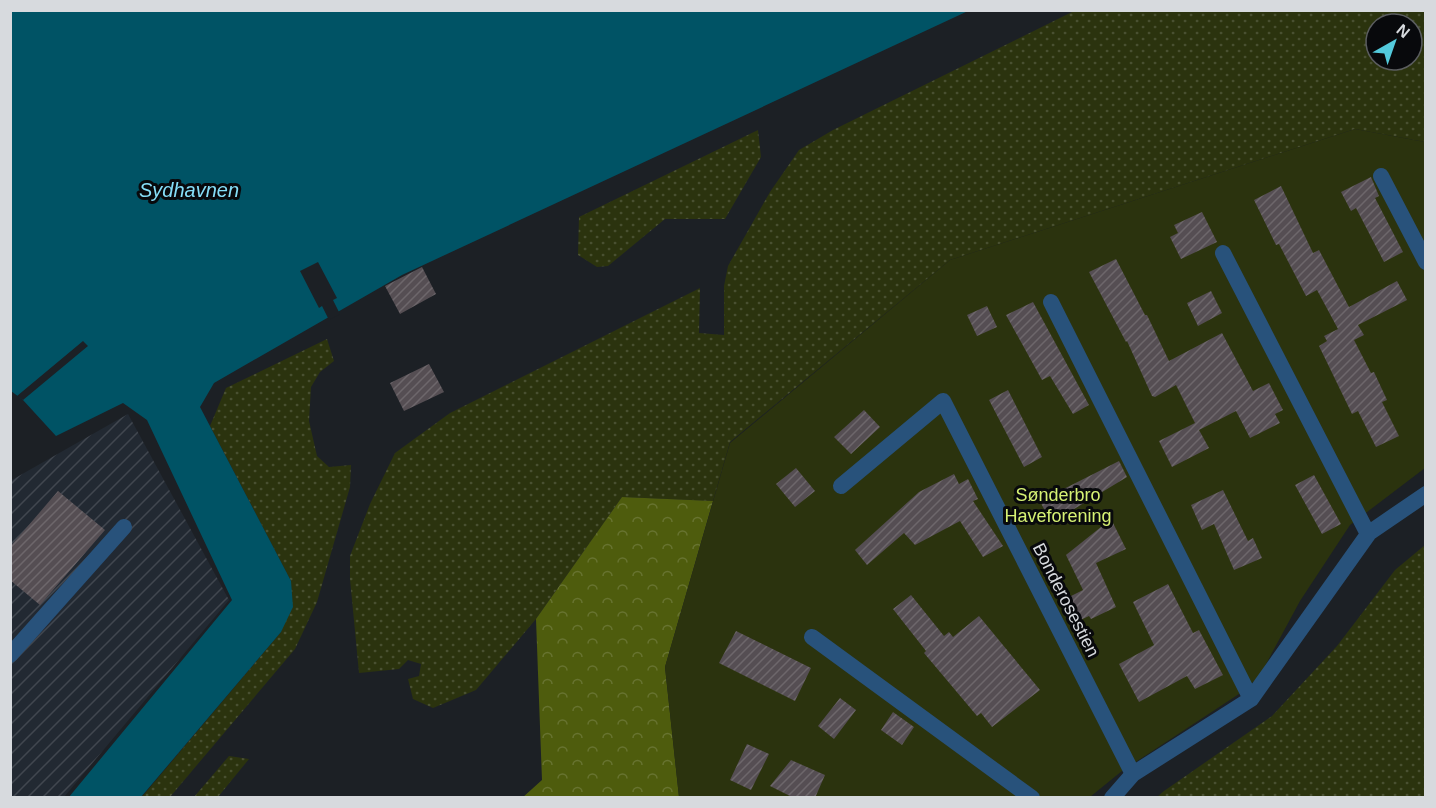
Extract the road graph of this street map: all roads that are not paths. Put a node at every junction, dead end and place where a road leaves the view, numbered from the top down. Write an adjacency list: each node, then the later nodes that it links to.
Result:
1 (1381, 176): 3 (lane)
2 (1223, 253): 8 (lane)
3 (1425, 262)
4 (1051, 303): 11 (lane)
5 (841, 486): 12 (lane, Bonderosestien)
6 (1425, 494): 8 (lane)
7 (124, 527): 10 (lane)
8 (1368, 534): 11 (lane)
9 (813, 638): 13 (lane)
10 (10, 655)
11 (1251, 699): 12 (lane)
12 (1133, 774): 14 (lane)
13 (1032, 798)
14 (1112, 798)

